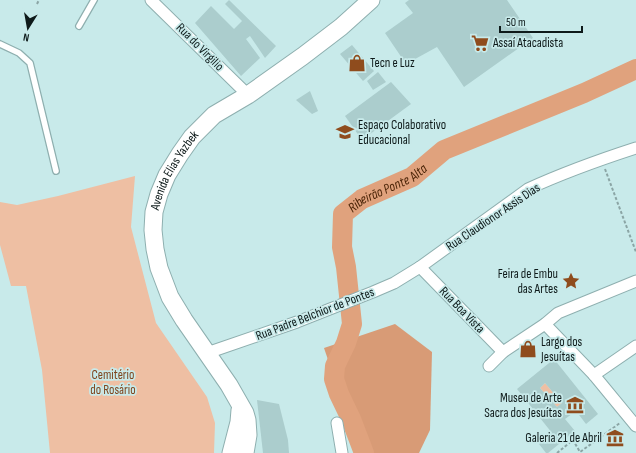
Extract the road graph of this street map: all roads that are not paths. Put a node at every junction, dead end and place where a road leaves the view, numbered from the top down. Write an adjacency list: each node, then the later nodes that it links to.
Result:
1 (94, 0): 4 (lane)
2 (151, 0): 6 (street, Rua do Virgilio)
3 (371, 0): 6 (main road, Avenida Elias Yazbek)
4 (79, 26)
5 (0, 44): 8 (lane)
6 (248, 95): 14 (main road, Avenida Elias Yazbek)
7 (636, 148): 9 (street, Rua Claudionor Assis Dias)
8 (56, 171)
9 (420, 267): 13 (street, Rua Boa Vista); 14 (street, Rua Padre Belchior de Pontes)
10 (636, 281): 11 (street)
11 (545, 324): 13 (street); 16 (street)
12 (636, 346): 16 (street)
13 (503, 352): 15 (street)
14 (207, 353): 17 (main road, Avenida Elias Yazbek)
15 (489, 366)
16 (594, 375): 18 (street)
17 (241, 406): 20 (main road); 21 (main road, Avenida Elias Yazbek)
18 (633, 421)
19 (337, 423): 22 (street)
20 (231, 453)
21 (245, 453)
22 (342, 453)

